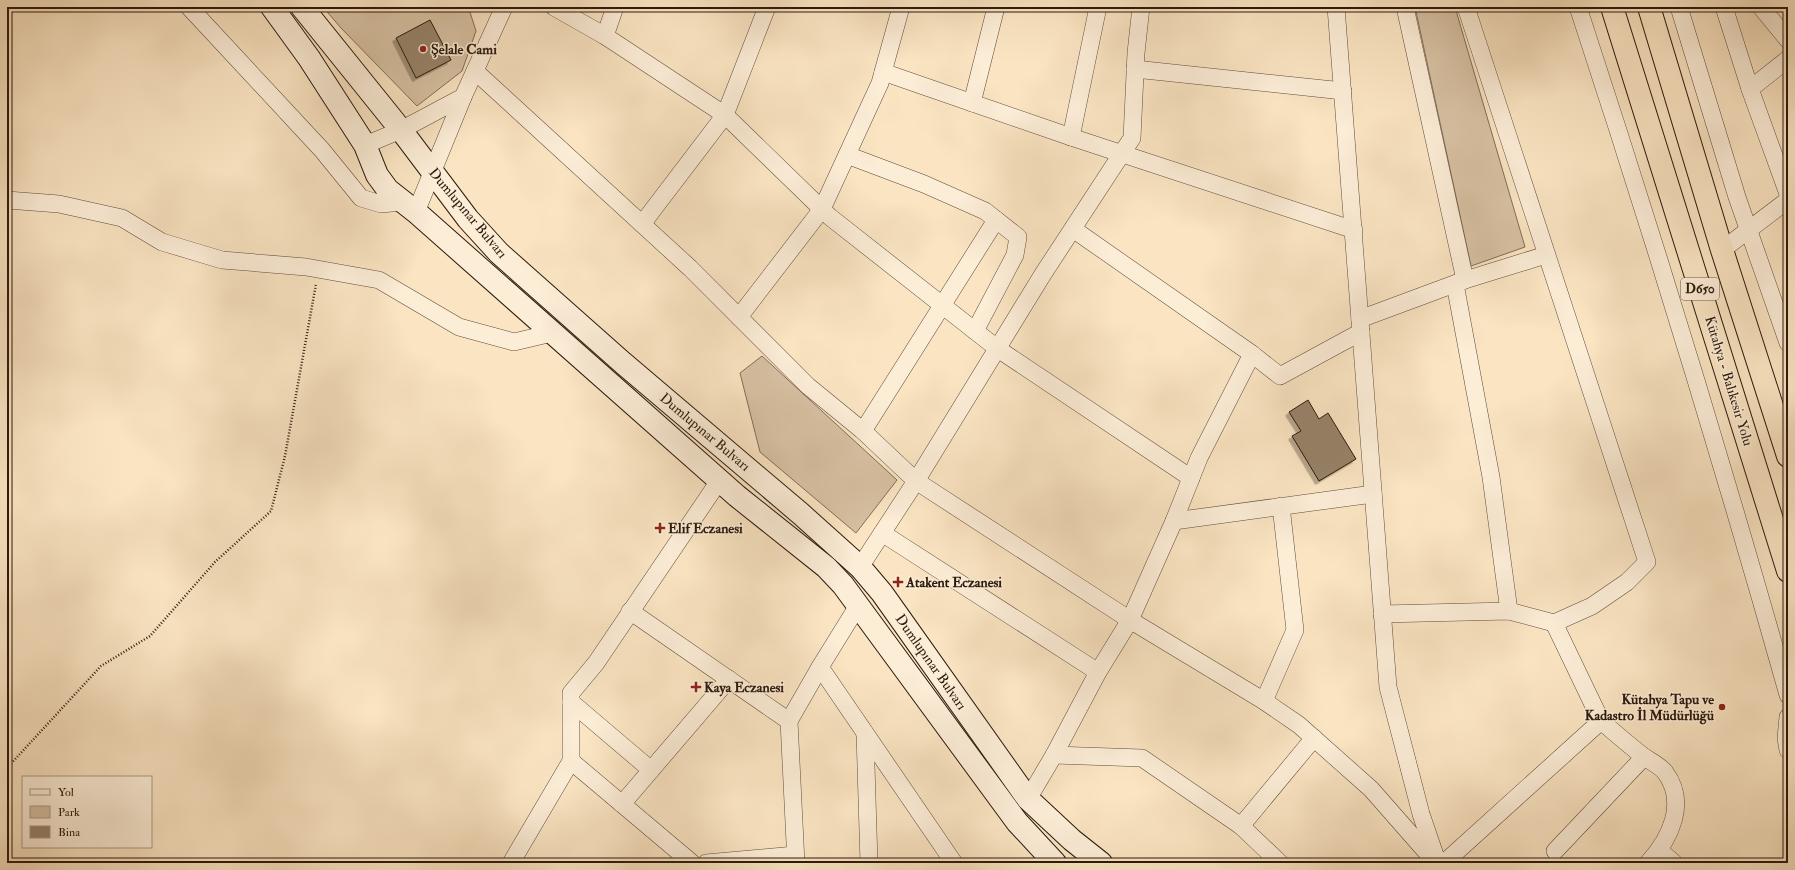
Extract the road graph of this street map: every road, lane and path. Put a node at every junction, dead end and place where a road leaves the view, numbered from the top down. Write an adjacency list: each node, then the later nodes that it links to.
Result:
1 (189, 7): 41 (street)
2 (272, 7): 34 (main road, Dumlupınar Bulvarı)
3 (302, 7): 32 (main road, Dumlupınar Bulvarı)
4 (504, 7): 25 (street)
5 (554, 7): 21 (street)
6 (615, 7): 21 (street)
7 (767, 7): 31 (street)
8 (901, 7): 26 (street)
9 (996, 7): 30 (street)
10 (1098, 7): 33 (street)
11 (1141, 7): 24 (street)
12 (1336, 7): 28 (street)
13 (1405, 7): 52 (street)
14 (1466, 7): 50 (street)
15 (1578, 7): 81 (street)
16 (1612, 7): 71 (highway, Kütahya - Balıkesir Yolu / D650)
17 (1649, 7): 49 (highway, D650)
18 (1679, 7): 38 (street)
19 (1724, 7): 27 (street)
20 (1761, 7): 22 (street)
21 (605, 36): 31 (street)
22 (1788, 40)
23 (1788, 59): 27 (street)
24 (1135, 69): 28 (street); 35 (street)
25 (475, 71): 29 (street); 45 (street)
26 (883, 72): 30 (street); 36 (street)
27 (1750, 88): 40 (street)
28 (1343, 91): 47 (street)
29 (463, 97): 32 (street); 37 (street)
30 (972, 103): 33 (street)
31 (725, 115): 42 (street); 45 (street)
32 (401, 130): 34 (street); 37 (main road, Dumlupınar Bulvarı)
33 (1071, 137): 35 (street)
34 (365, 145): 41 (main road, Dumlupınar Bulvarı)
35 (1122, 154): 46 (street); 47 (street)
36 (847, 155): 42 (street); 44 (street)
37 (432, 171): 41 (street); 70 (main road, Dumlupınar Bulvarı)
38 (1737, 197): 43 (street); 48 (street)
39 (7, 200): 51 (street)
40 (1786, 204): 43 (street)
41 (409, 207): 57 (main road, Dumlupınar Bulvarı)
42 (822, 209): 53 (street); 54 (street)
43 (1764, 219): 48 (street)
44 (996, 220): 53 (street); 56 (street)
45 (642, 224): 54 (street)
46 (1073, 229): 59 (street); 60 (street)
47 (1354, 230): 55 (street)
48 (1750, 230): 49 (street); 58 (street)
49 (1722, 250): 62 (highway, D650)
50 (1546, 254): 52 (street); 77 (street)
51 (318, 270): 57 (street); 93 (path)
52 (1460, 282): 55 (street); 74 (street)
53 (943, 306): 56 (street); 61 (street)
54 (739, 317): 61 (street)
55 (1361, 326): 60 (street); 66 (street)
56 (976, 331): 59 (street)
57 (552, 333): 64 (main road, Dumlupınar Bulvarı)
58 (1788, 343)
59 (998, 349): 63 (street); 65 (street)
60 (1252, 354): 63 (street)
61 (863, 431): 65 (street)
62 (1788, 456)
63 (1191, 478): 68 (street)
64 (719, 481): 72 (main road, Dumlupınar Bulvarı); 73 (street)
65 (916, 481): 69 (street); 76 (street)
66 (1373, 494): 67 (street); 75 (street)
67 (1281, 506): 68 (street); 83 (street)
68 (1174, 521): 76 (street)
69 (882, 533): 70 (street); 79 (street)
70 (860, 567): 95 (main road, Dumlupınar Bulvarı)
71 (1788, 571)
72 (859, 604): 78 (street); 106 (main road, Dumlupınar Bulvarı)
73 (630, 611): 80 (street); 82 (street)
74 (1509, 611): 75 (street); 77 (street)
75 (1382, 614): 109 (street)
76 (1130, 620): 79 (street); 83 (street)
77 (1554, 623): 86 (street)
78 (820, 667): 85 (street); 87 (street)
79 (1098, 672): 90 (street)
80 (729, 679): 85 (street); 94 (street)
81 (1788, 696)
82 (571, 702): 92 (street); 94 (street)
83 (1264, 702): 88 (street)
84 (1788, 717): 89 (street)
85 (789, 721): 100 (street)
86 (1601, 721): 91 (street); 110 (street)
87 (865, 733): 104 (street); 105 (street)
88 (1314, 738): 97 (street); 109 (street)
89 (1788, 750)
90 (1054, 755): 95 (street); 97 (street)
91 (1644, 757): 98 (street); 99 (street)
92 (571, 761): 96 (street); 101 (street)
93 (7, 768)
94 (651, 770): 96 (street)
95 (1028, 799): 107 (main road, Dumlupınar Bulvarı)
96 (622, 804): 102 (street)
97 (1241, 826): 108 (street)
98 (1659, 850): 111 (street); 112 (street)
99 (1555, 851)
100 (795, 859): 103 (street)
101 (518, 860)
102 (692, 863)
103 (706, 863)
104 (869, 863)
105 (954, 863)
106 (1055, 863)
107 (1100, 863)
108 (1280, 863)
109 (1437, 863)
110 (1444, 863)
111 (1648, 863)
112 (1674, 863)

